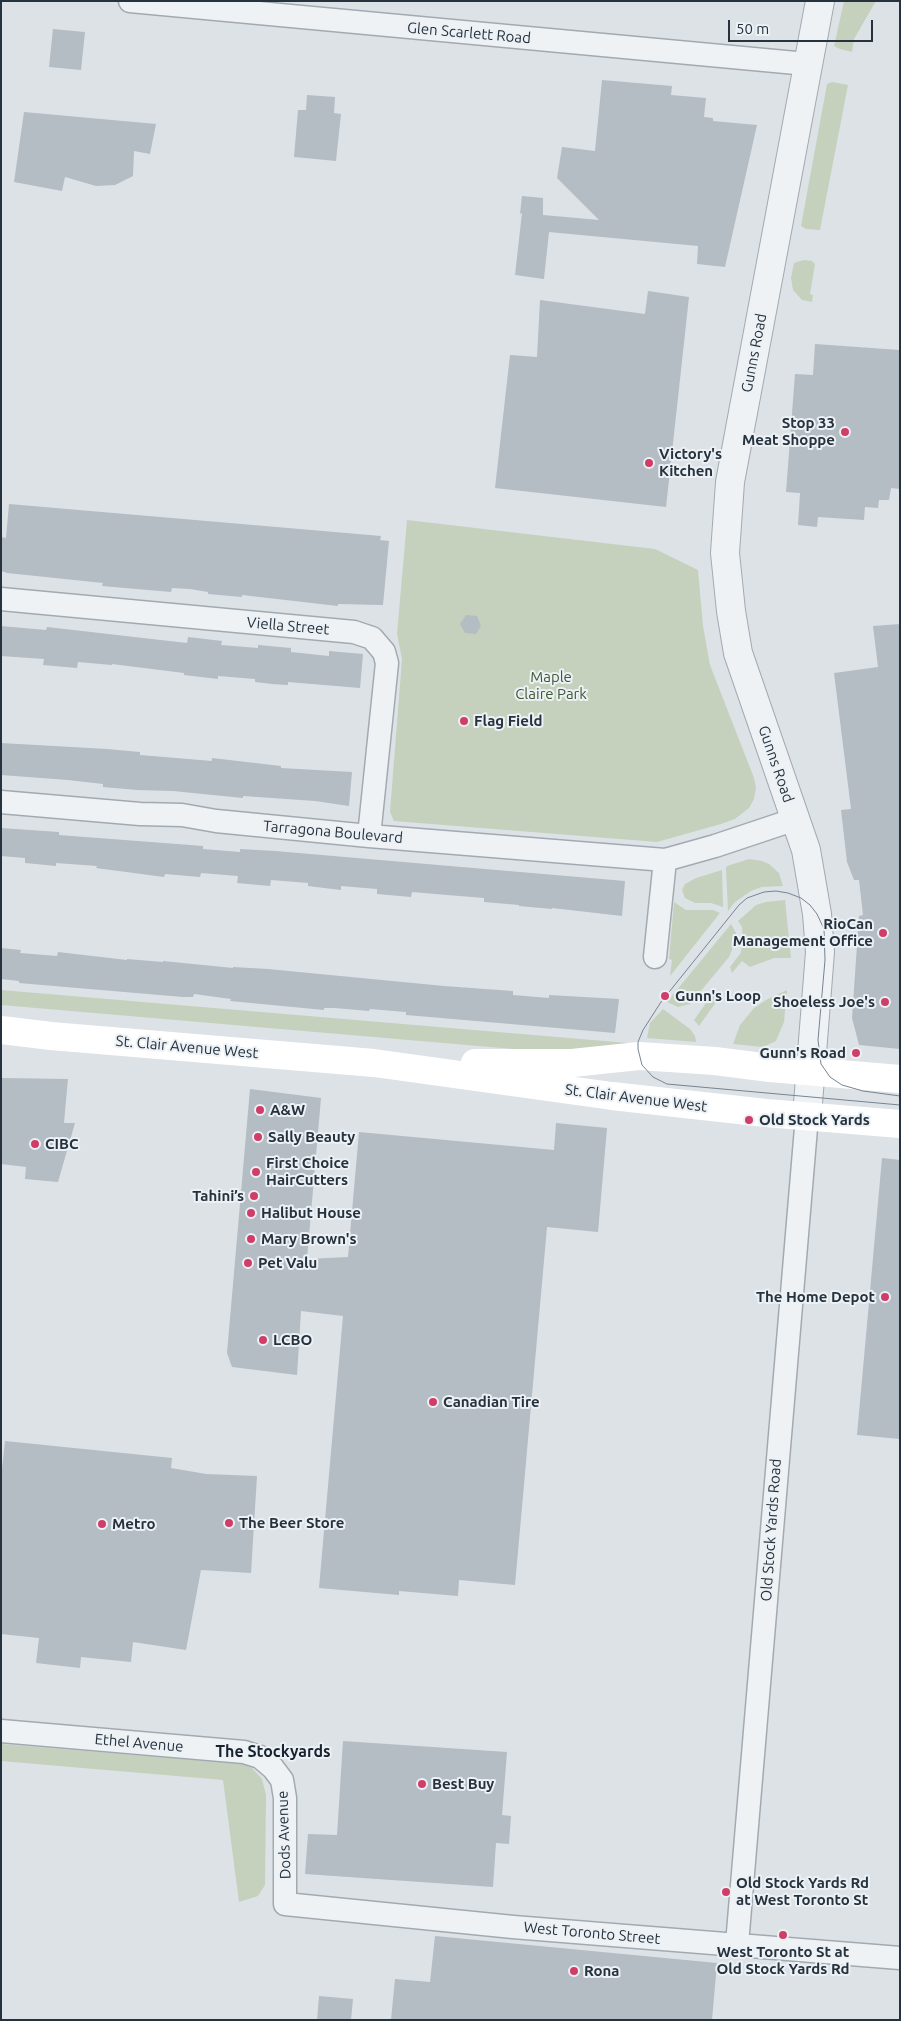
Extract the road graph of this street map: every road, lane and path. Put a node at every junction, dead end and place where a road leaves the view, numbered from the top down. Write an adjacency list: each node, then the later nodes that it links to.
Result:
1 (130, 1): 3 (street, Glen Scarlett Road)
2 (820, 1): 3 (street, Gunns Road)
3 (807, 64): 6 (street, Gunns Road)
4 (1, 599): 7 (street, Viella Street)
5 (1, 802): 7 (street, Tarragona Boulevard)
6 (796, 819): 8 (street, Gunns Road); 12 (street, Gunns Road)
7 (369, 836): 8 (street, Tarragona Boulevard)
8 (665, 860): 9 (street)
9 (655, 958)
10 (1, 1030): 11 (main road, St. Clair Avenue West)
11 (374, 1063): 12 (main road, St. Clair Avenue West); 14 (main road, St. Clair Avenue West)
12 (810, 1071): 13 (main road, St. Clair Avenue West); 14 (street, Gunns Road)
13 (900, 1079)
14 (806, 1116): 15 (main road, St. Clair Avenue West); 19 (street, Old Stock Yards Road)
15 (900, 1124)
16 (1, 1731): 17 (street, Ethel Avenue)
17 (273, 1768): 18 (street, Dods Avenue)
18 (285, 1904): 19 (street, West Toronto Street)
19 (737, 1944): 20 (street, West Toronto Street)
20 (900, 1958)

